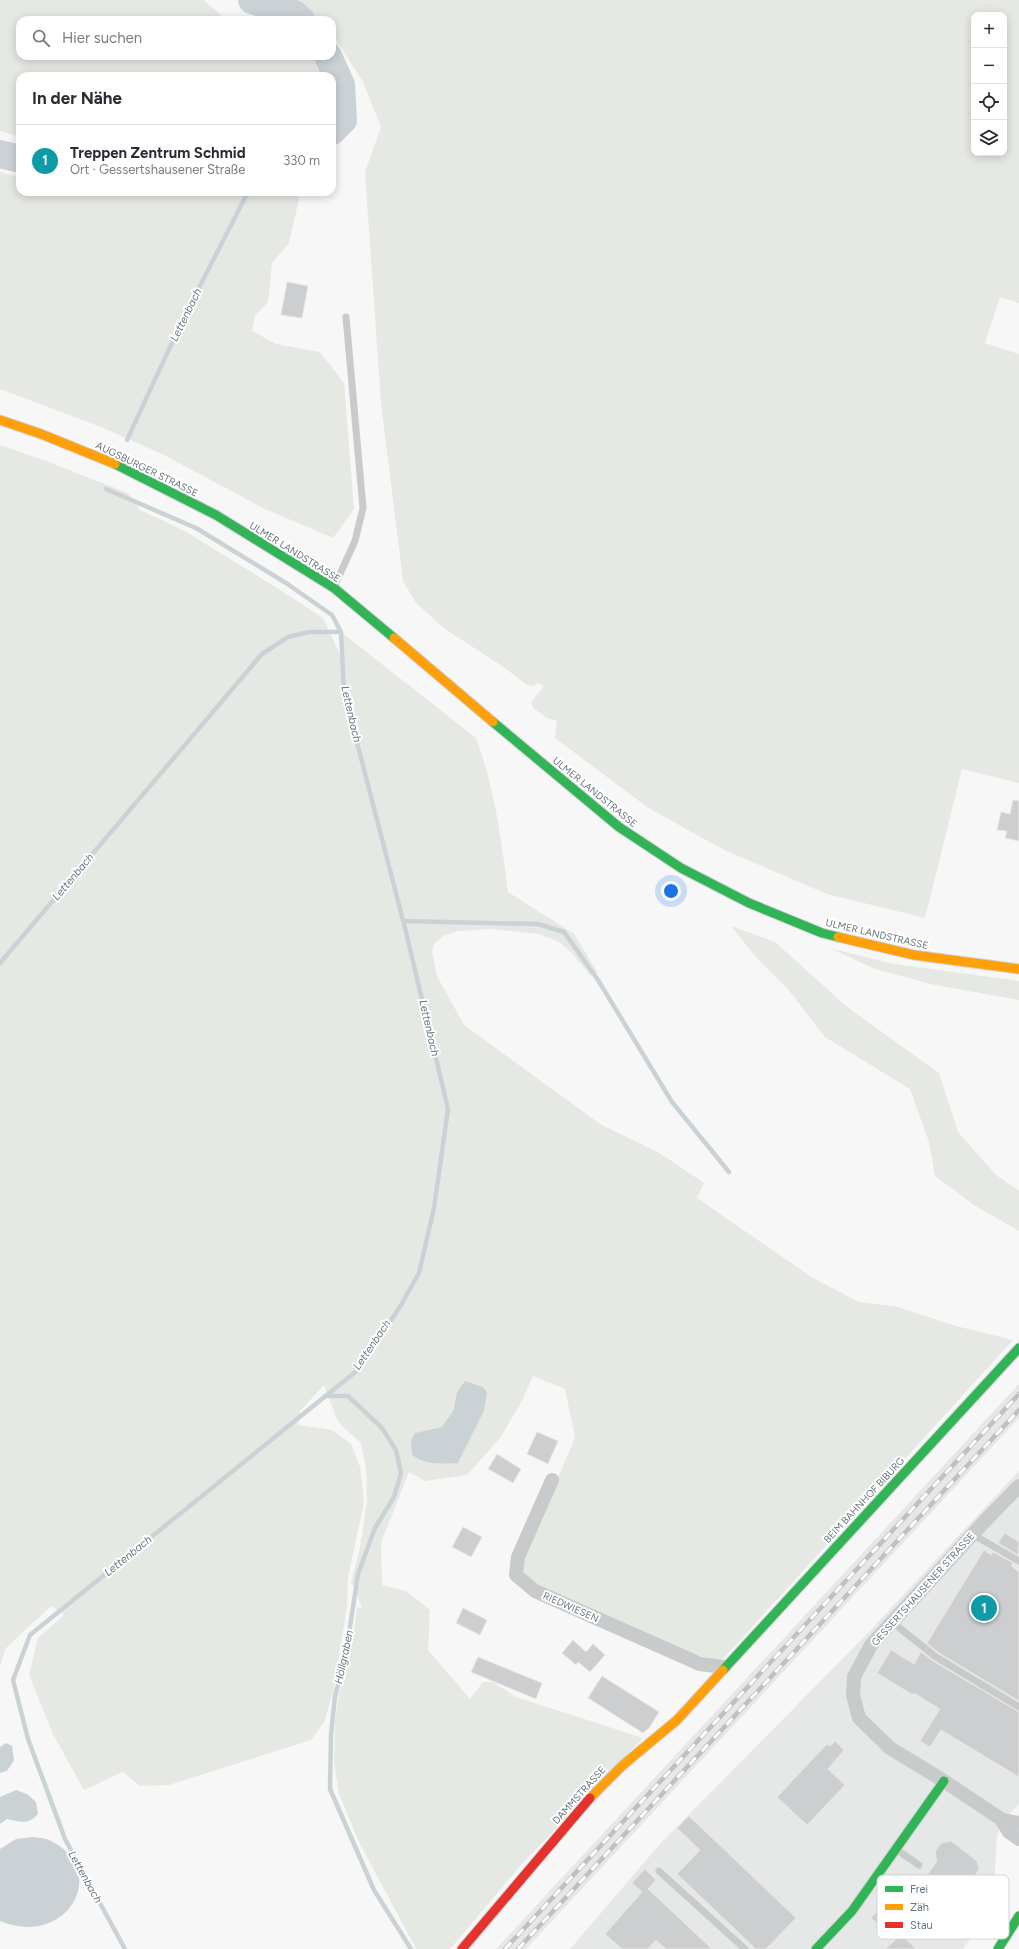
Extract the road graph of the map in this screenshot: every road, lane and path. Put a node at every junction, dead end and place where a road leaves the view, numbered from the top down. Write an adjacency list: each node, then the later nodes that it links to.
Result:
1 (346, 318): 4 (lane)
2 (0, 420): 3 (main road, AUGSBURGER STRASSE)
3 (216, 515): 4 (main road, ULMER LANDSTRASSE)
4 (334, 588): 5 (main road, ULMER LANDSTRASSE)
5 (1019, 969)
6 (1019, 1348): 12 (main road, BEIM BAHNHOF BIBURG)
7 (552, 1480): 12 (street, RIEDWIESEN)
8 (1019, 1486): 9 (street, GESSERTSHAUSENER STRASSE)
9 (972, 1534): 10 (lane); 11 (street, GESSERTSHAUSENER STRASSE)
10 (1019, 1561)
11 (892, 1622): 13 (lane); 14 (street, GESSERTSHAUSENER STRASSE)
12 (724, 1667): 26 (main road, DAMMSTRASSE)
13 (1019, 1707)
14 (944, 1781): 15 (street, GESSERTSHAUSENER STRASSE); 18 (main road)
15 (1002, 1820): 16 (street, GESSERTSHAUSENER STRASSE); 17 (street, GESSERTSHAUSENER STRASSE)
16 (1019, 1822)
17 (1019, 1839)
18 (896, 1849): 19 (lane); 21 (main road)
19 (919, 1865)
20 (659, 1871): 27 (lane)
21 (878, 1875)
22 (877, 1876): 28 (main road)
23 (1019, 1916): 24 (main road)
24 (1009, 1932)
25 (1004, 1939): 29 (main road)
26 (462, 1949)
27 (745, 1949)
28 (816, 1949)
29 (998, 1949)

